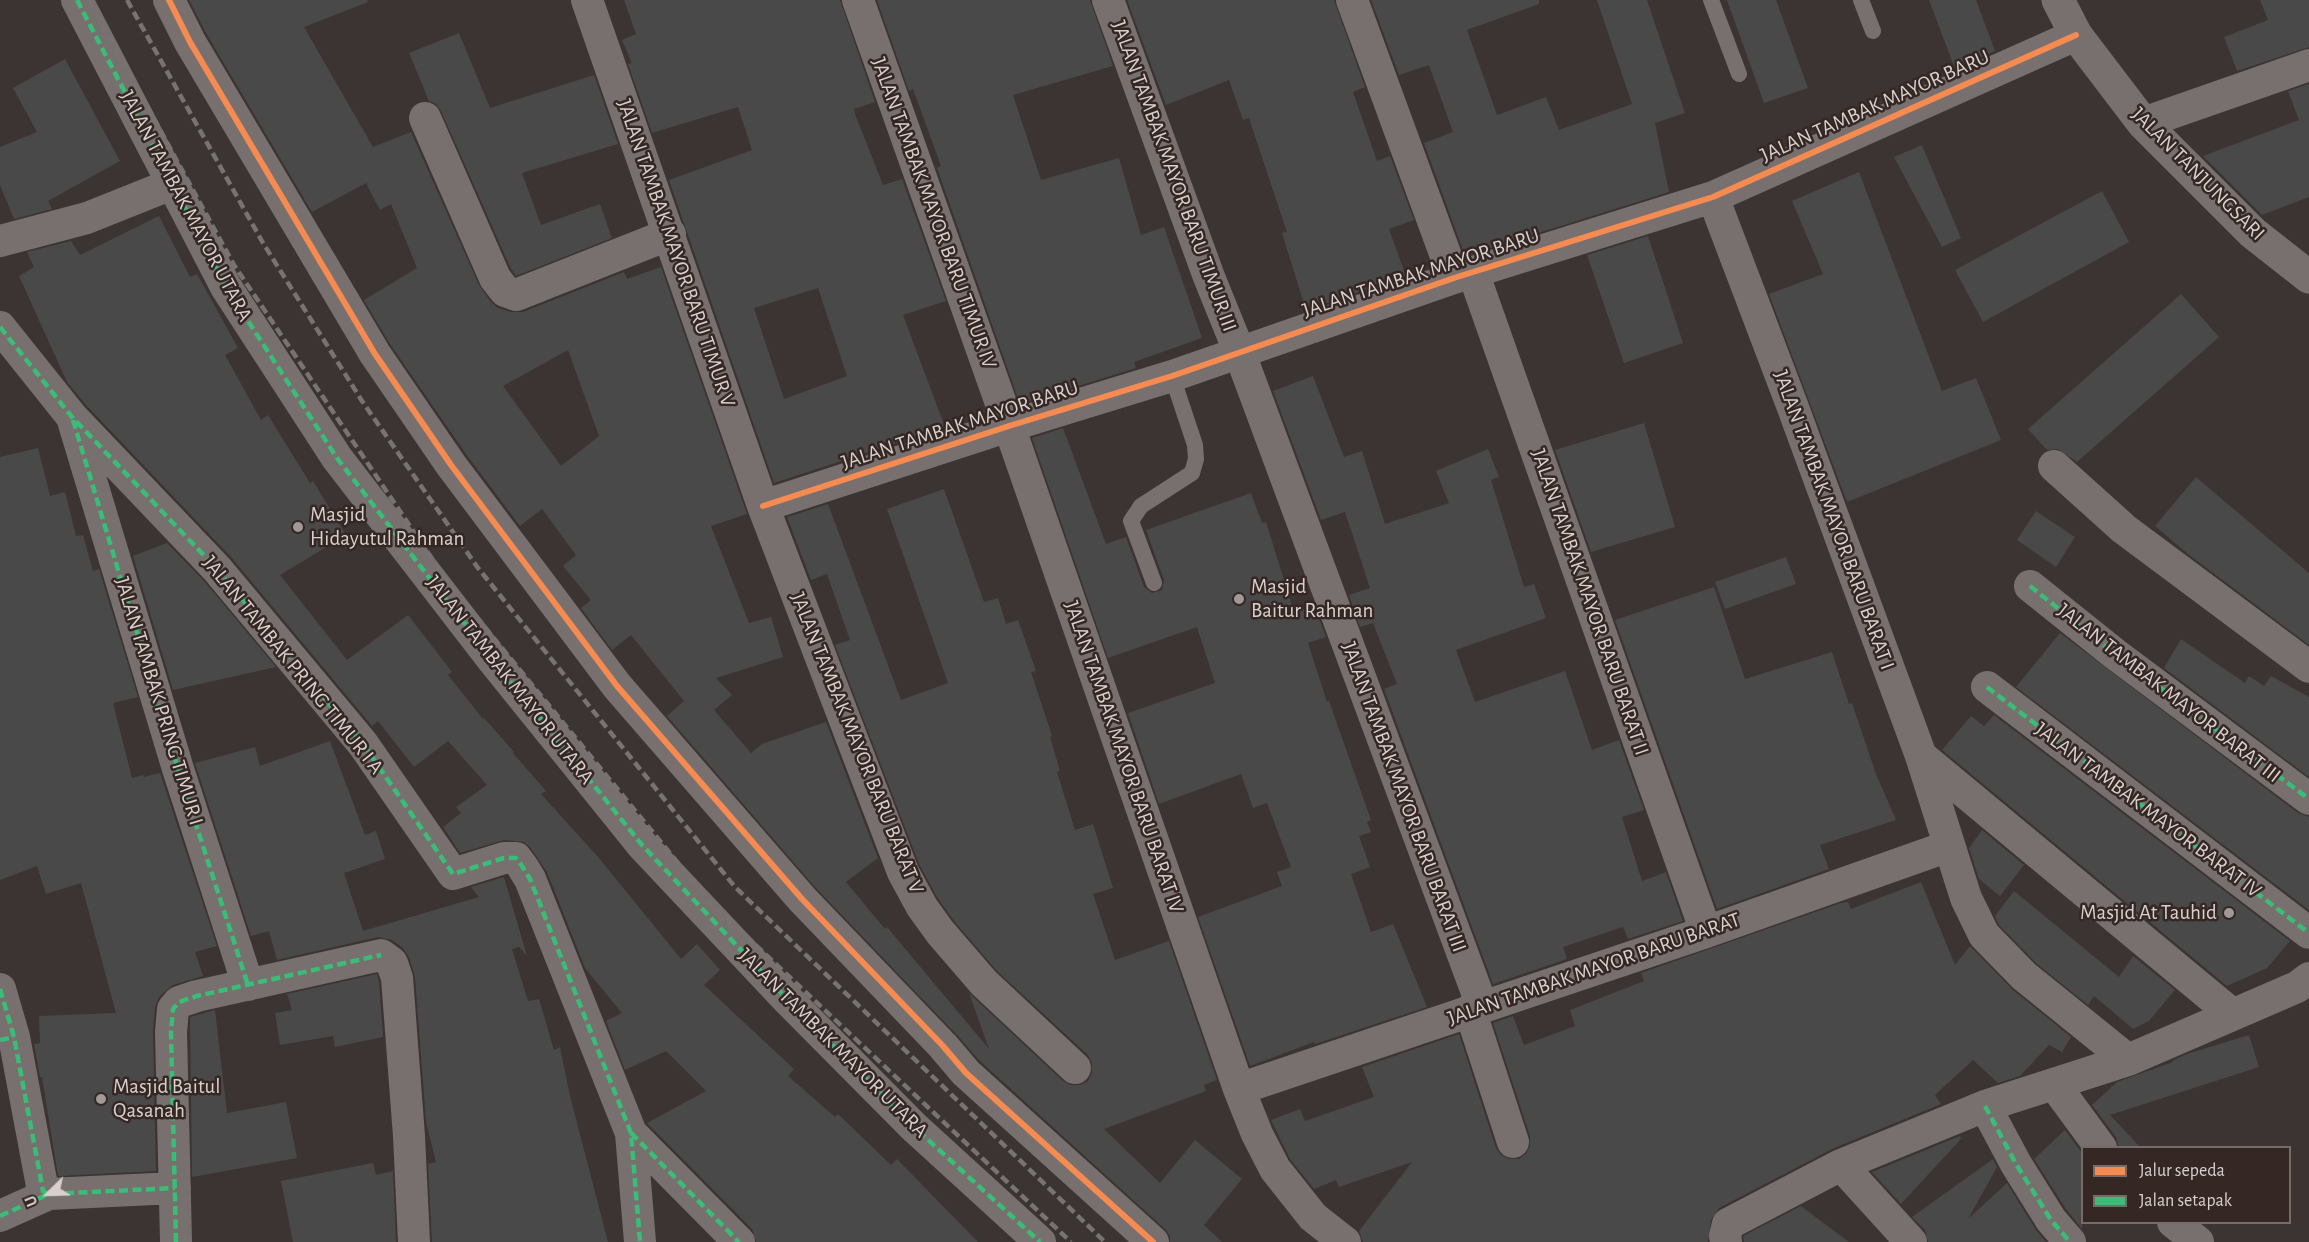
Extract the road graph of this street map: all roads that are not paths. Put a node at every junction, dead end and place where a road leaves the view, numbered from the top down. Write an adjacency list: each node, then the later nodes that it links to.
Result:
1 (76, 0): 16 (street, JALAN TAMBAK MAYOR UTARA)
2 (169, 0): 62 (street)
3 (588, 0): 18 (street, JALAN TAMBAK MAYOR BARU TIMUR V)
4 (858, 0): 26 (street, JALAN TAMBAK MAYOR BARU TIMUR IV)
5 (1108, 0): 23 (street, JALAN TAMBAK MAYOR BARU TIMUR III)
6 (1352, 0): 20 (street, JALAN TAMBAK MAYOR BARU BARAT II)
7 (1711, 0): 13 (lane)
8 (1861, 0): 10 (lane)
9 (2058, 0): 11 (main road, JALAN TANJUNGSARI)
10 (1873, 31)
11 (2076, 35): 15 (main road, JALAN TANJUNGSARI); 17 (street, JALAN TAMBAK MAYOR BARU)
12 (2309, 65): 15 (street)
13 (1739, 74)
14 (425, 118): 18 (street)
15 (2143, 123): 21 (main road, JALAN TANJUNGSARI)
16 (172, 184): 19 (street); 61 (street, JALAN TAMBAK MAYOR UTARA)
17 (1713, 197): 20 (street, JALAN TAMBAK MAYOR BARU); 33 (street, JALAN TAMBAK MAYOR BARU BARAT I)
18 (670, 234): 28 (street, JALAN TAMBAK MAYOR BARU TIMUR V)
19 (0, 241)
20 (1464, 275): 23 (street, JALAN TAMBAK MAYOR BARU); 36 (street, JALAN TAMBAK MAYOR BARU BARAT II)
21 (2309, 278)
22 (0, 327): 25 (street, JALAN TAMBAK PRING TIMUR I A)
23 (1239, 351): 24 (street, JALAN TAMBAK MAYOR BARU); 41 (street, JALAN TAMBAK MAYOR BARU BARAT III)
24 (1172, 376): 26 (street, JALAN TAMBAK MAYOR BARU); 29 (lane)
25 (72, 417): 39 (street, JALAN TAMBAK PRING TIMUR I); 49 (street, JALAN TAMBAK PRING TIMUR I A)
26 (1009, 426): 28 (street, JALAN TAMBAK MAYOR BARU); 47 (street, JALAN TAMBAK MAYOR BARU BARAT IV)
27 (2054, 466): 31 (street)
28 (763, 506): 45 (street, JALAN TAMBAK MAYOR BARU BARAT V)
29 (1154, 583)
30 (2030, 585): 34 (street, JALAN TAMBAK MAYOR BARAT III)
31 (2309, 667)
32 (1987, 687): 37 (street, JALAN TAMBAK MAYOR BARAT IV)
33 (1921, 756): 35 (street, JALAN TAMBAK MAYOR BARU BARAT I); 42 (street)
34 (2309, 799)
35 (1949, 846): 36 (street, JALAN TAMBAK MAYOR BARU BARAT); 44 (street, JALAN TAMBAK MAYOR BARU BARAT I)
36 (1706, 932): 41 (street, JALAN TAMBAK MAYOR BARU BARAT)
37 (2309, 933)
38 (2309, 978): 42 (street)
39 (248, 985): 53 (street); 58 (street)
40 (0, 989): 43 (street)
41 (1476, 1008): 47 (street, JALAN TAMBAK MAYOR BARU BARAT); 50 (street, JALAN TAMBAK MAYOR BARU BARAT III)
42 (2232, 1014): 44 (street)
43 (7, 1039): 54 (street)
44 (2128, 1060): 46 (street)
45 (1075, 1068)
46 (2054, 1084): 48 (street); 51 (street)
47 (1239, 1089): 63 (street, JALAN TAMBAK MAYOR BARU BARAT IV)
48 (1985, 1106): 52 (street); 66 (street)
49 (631, 1133): 59 (street, JALAN TAMBAK PRING TIMUR I A); 60 (street, JALAN TAMBAK PRING TIMUR I A)
50 (1513, 1142)
51 (2100, 1146)
52 (1841, 1165): 64 (street); 65 (street)
53 (175, 1188): 54 (street); 57 (street)
54 (49, 1194): 55 (street)
55 (0, 1216)
56 (2176, 1224): 67 (street)
57 (176, 1242)
58 (414, 1242)
59 (640, 1242)
60 (739, 1242)
61 (1040, 1242)
62 (1153, 1242)
63 (1345, 1242)
64 (1726, 1242)
65 (1911, 1242)
66 (2070, 1242)
67 (2198, 1242)

